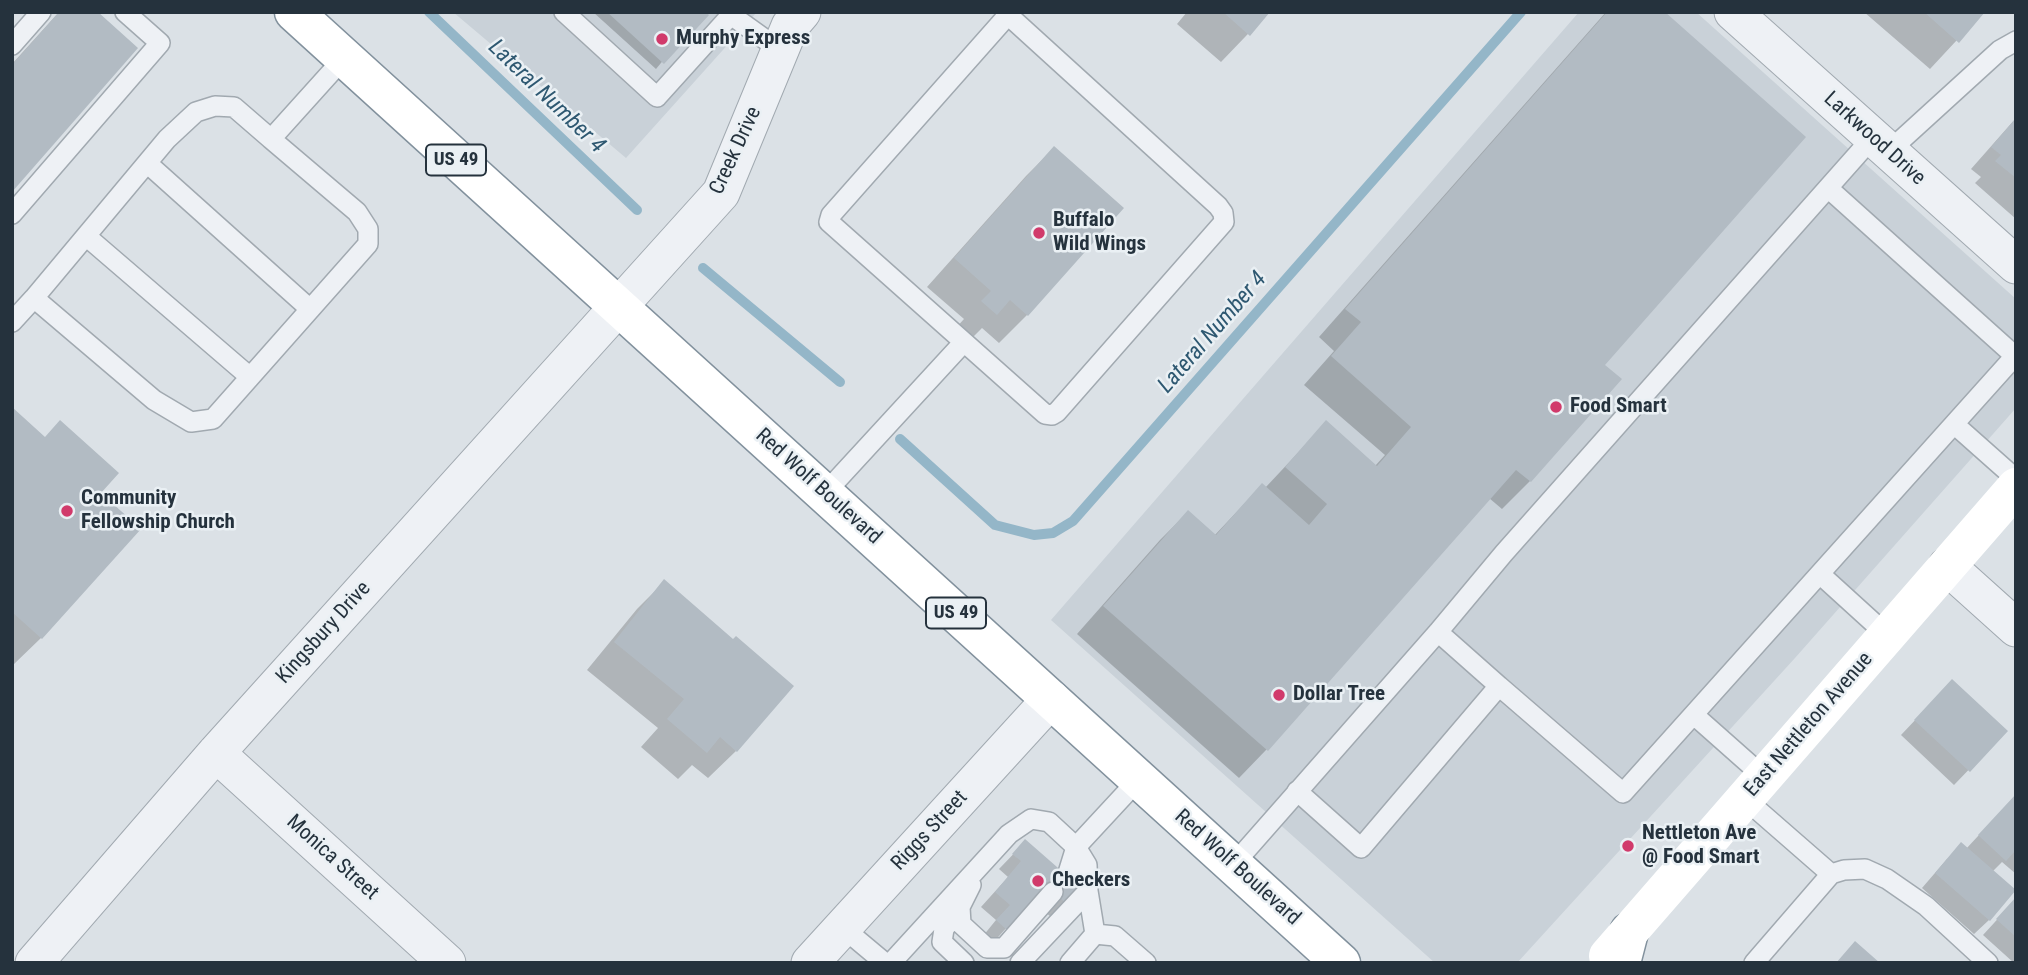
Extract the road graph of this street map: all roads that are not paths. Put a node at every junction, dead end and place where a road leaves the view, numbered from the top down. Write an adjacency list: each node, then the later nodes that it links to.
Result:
1 (41, 12): 10 (lane)
2 (125, 12): 17 (lane)
3 (294, 12): 12 (main road, Red Wolf Boulevard / US 49)
4 (564, 12): 7 (lane)
5 (802, 12): 11 (street, Creek Drive)
6 (1733, 12): 14 (street, Larkwood Drive)
7 (729, 13): 11 (lane)
8 (1006, 13): 24 (lane); 24 (lane)
9 (2016, 41): 14 (lane)
10 (12, 45)
11 (780, 50): 21 (street, Creek Drive)
12 (344, 58): 13 (lane); 21 (main road, Red Wolf Boulevard / US 49)
13 (271, 139): 15 (lane); 22 (lane)
14 (1880, 145): 16 (lane); 19 (street, Larkwood Drive)
15 (147, 163): 18 (lane); 22 (lane)
16 (1828, 188): 25 (lane); 34 (lane)
17 (12, 214)
18 (86, 236): 20 (lane); 26 (lane)
19 (2016, 265)
20 (34, 298): 23 (lane); 26 (lane)
21 (619, 307): 30 (main road, Red Wolf Boulevard / US 49); 39 (street, Kingsbury Drive)
22 (310, 309): 26 (lane)
23 (12, 322)
24 (963, 343): 30 (lane)
25 (2016, 355): 27 (lane)
26 (250, 377)
27 (1954, 424): 28 (lane); 32 (lane)
28 (2016, 479)
29 (2016, 487): 31 (main road, East Nettleton Avenue)
30 (825, 494): 37 (main road, Red Wolf Boulevard / US 49)
31 (1947, 566): 33 (street); 35 (main road, East Nettleton Avenue)
32 (1821, 575): 35 (lane); 38 (lane)
33 (2016, 628)
34 (1438, 632): 36 (lane); 42 (lane)
35 (1887, 635): 41 (main road, East Nettleton Avenue)
36 (1499, 686): 38 (lane); 42 (lane)
37 (1051, 699): 40 (main road, Red Wolf Boulevard / US 49); 51 (street, Riggs Street)
38 (1694, 715): 41 (lane)
39 (216, 753): 56 (street, Kingsbury Drive); 57 (street, Monica Street)
40 (1139, 779): 43 (lane); 44 (main road, Red Wolf Boulevard / US 49)
41 (1754, 788): 46 (lane); 54 (main road, East Nettleton Avenue)
42 (1297, 791): 44 (lane)
43 (1076, 847): 45 (lane); 47 (lane); 48 (lane)
44 (1233, 864): 65 (main road, Red Wolf Boulevard / US 49)
45 (980, 865): 50 (lane); 60 (lane)
46 (1831, 874): 67 (lane); 68 (lane)
47 (1067, 876)
48 (1088, 891): 52 (lane); 63 (lane)
49 (1054, 892): 53 (lane)
50 (960, 907): 53 (lane); 61 (lane)
51 (842, 927): 58 (street, Riggs Street); 59 (lane)
52 (1095, 934): 55 (lane); 64 (lane)
53 (1003, 948): 62 (lane)
54 (1625, 948): 66 (main road, East Nettleton Avenue)
55 (1067, 962)
56 (34, 963)
57 (447, 963)
58 (810, 963)
59 (885, 963)
60 (891, 963)
61 (964, 963)
62 (988, 963)
63 (1020, 963)
64 (1146, 963)
65 (1341, 963)
66 (1602, 963)
67 (1754, 963)
68 (1988, 963)

